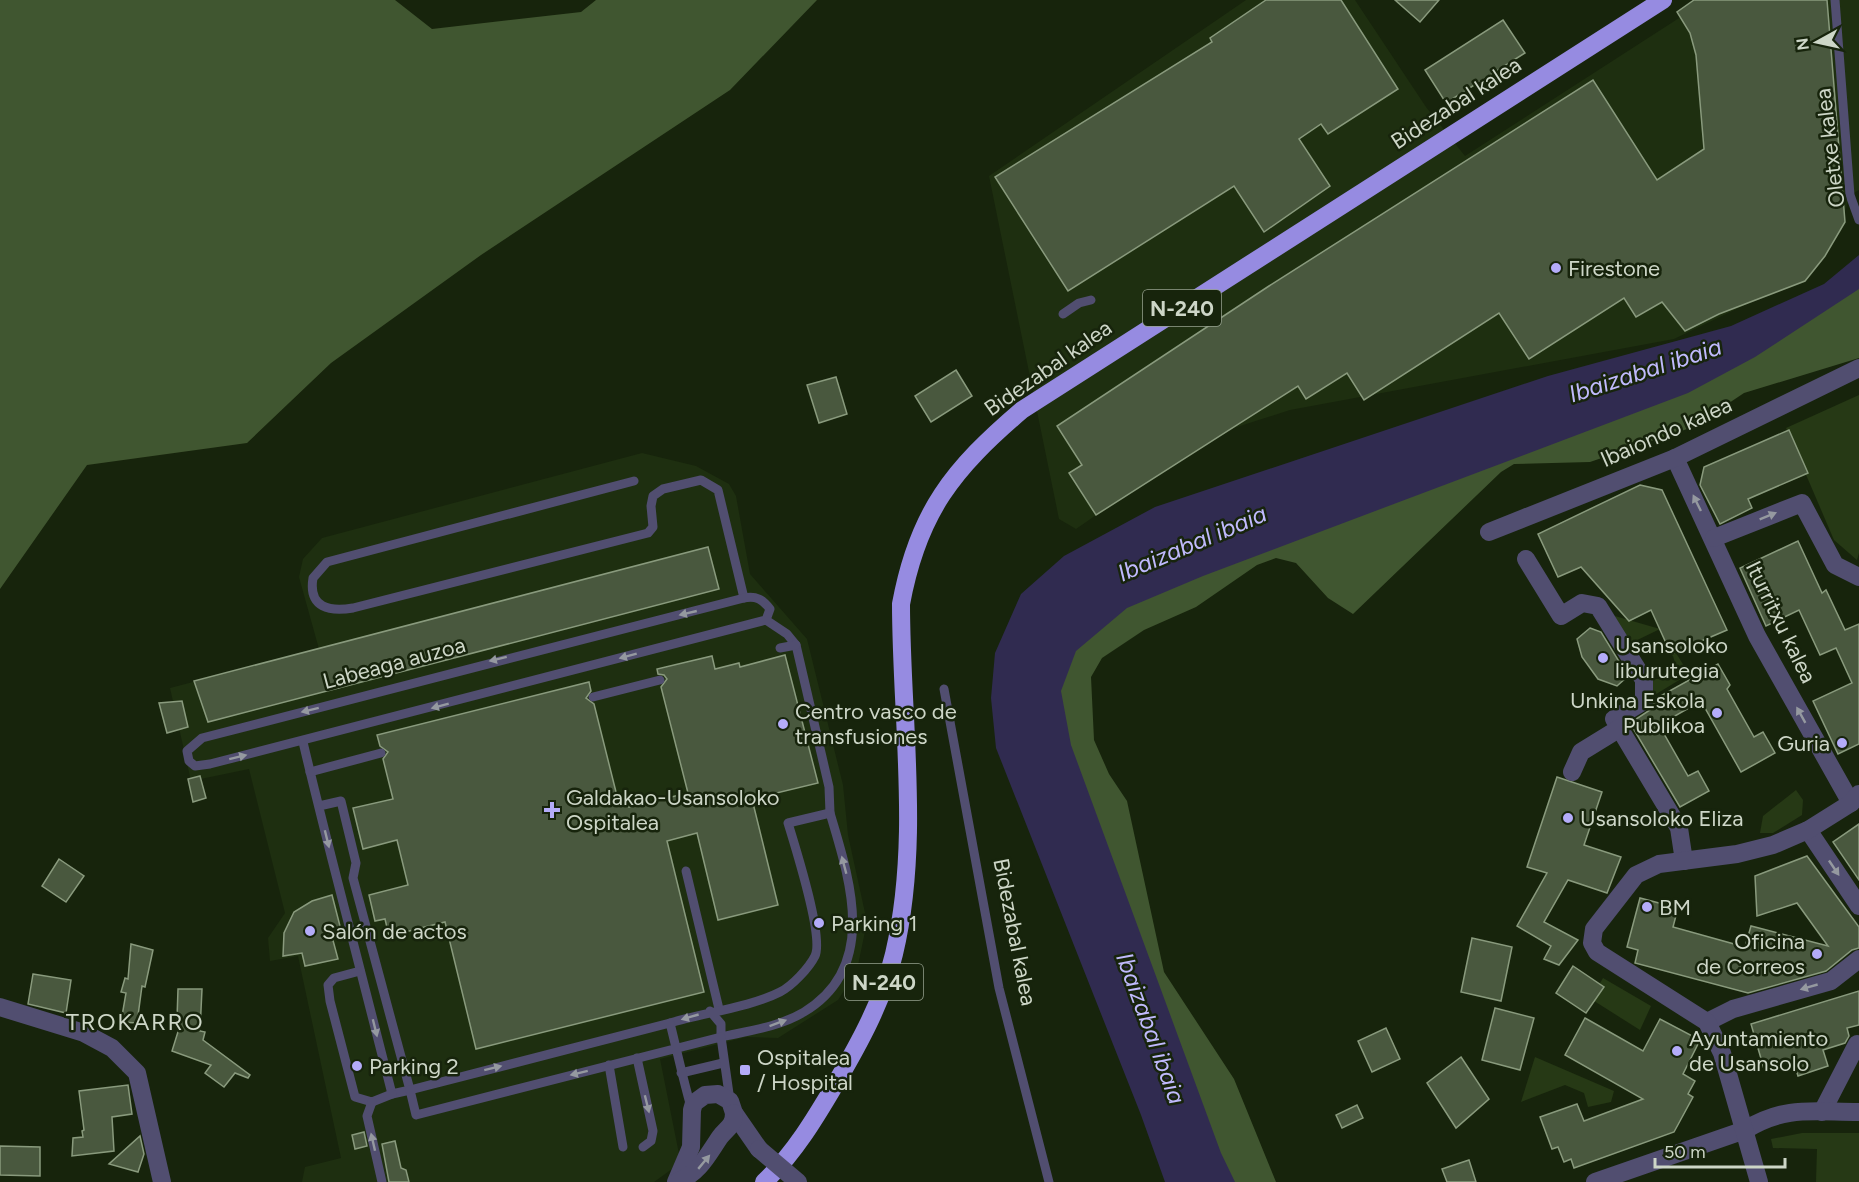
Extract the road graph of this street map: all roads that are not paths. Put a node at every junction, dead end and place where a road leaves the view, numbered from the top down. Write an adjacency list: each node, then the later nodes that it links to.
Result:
1 (1664, 0): 60 (highway, Bidezabal kalea / N-240)
2 (1835, 0): 3 (lane, Oletxe kalea)
3 (1859, 220)
4 (1091, 300): 5 (lane)
5 (1063, 314)
6 (1859, 368): 7 (street, Ibaiondo kalea)
7 (1675, 458): 9 (street, Ibaiondo kalea); 10 (street, Iturritxu kalea, one-way to 7)
8 (634, 480): 13 (lane)
9 (1489, 532)
10 (1714, 538): 12 (street, one-way to 12); 25 (street, Iturritxu kalea, one-way to 10)
11 (1526, 559): 20 (street)
12 (1859, 576)
13 (744, 598): 14 (lane); 21 (lane, Labeaga auzoa, one-way to 21)
14 (766, 620): 15 (lane); 21 (lane, Labeaga auzoa, one-way to 21)
15 (796, 645): 16 (lane); 27 (lane)
16 (780, 648)
17 (660, 680): 19 (lane)
18 (944, 689): 62 (lane, Bidezabal kalea)
19 (593, 697)
20 (1617, 723): 24 (street); 29 (street)
21 (303, 742): 23 (lane)
22 (381, 753): 23 (lane)
23 (310, 772): 26 (lane)
24 (1572, 772)
25 (1855, 798): 28 (street)
26 (319, 806): 33 (lane, one-way to 33); 45 (lane)
27 (830, 813): 35 (lane); 38 (lane, one-way to 27)
28 (1808, 830): 29 (street); 31 (street, one-way to 31)
29 (1684, 861): 36 (street)
30 (686, 872): 35 (lane)
31 (1859, 906)
32 (1859, 959): 36 (street, one-way to 36)
33 (360, 971): 46 (lane, one-way to 46); 47 (lane)
34 (0, 1007): 57 (street)
35 (714, 1010): 37 (lane, one-way to 37); 38 (lane)
36 (1707, 1022): 52 (street)
37 (670, 1023): 40 (lane); 45 (lane, one-way to 37)
38 (721, 1037): 40 (lane); 42 (lane)
39 (1857, 1044): 49 (street)
40 (676, 1048): 41 (lane); 44 (lane)
41 (637, 1058): 43 (lane); 55 (lane, one-way to 55)
42 (723, 1064): 44 (lane); 48 (lane)
43 (609, 1065): 45 (lane, one-way to 45); 54 (lane)
44 (681, 1073): 51 (lane)
45 (410, 1090): 46 (lane)
46 (392, 1095): 47 (lane)
47 (372, 1102): 58 (lane, one-way to 47)
48 (732, 1107): 51 (street); 53 (street); 56 (street)
49 (1821, 1112): 50 (street); 52 (street)
50 (1859, 1112)
51 (692, 1116): 53 (street); 59 (street)
52 (1745, 1130): 63 (street); 64 (street)
53 (722, 1134): 56 (street); 59 (street, one-way to 53)
54 (622, 1147)
55 (643, 1147)
56 (759, 1149): 61 (street, bridge)
57 (162, 1182)
58 (382, 1182)
59 (677, 1182)
60 (764, 1182)
61 (798, 1182)
62 (1049, 1182)
63 (1595, 1182)
64 (1759, 1182)

